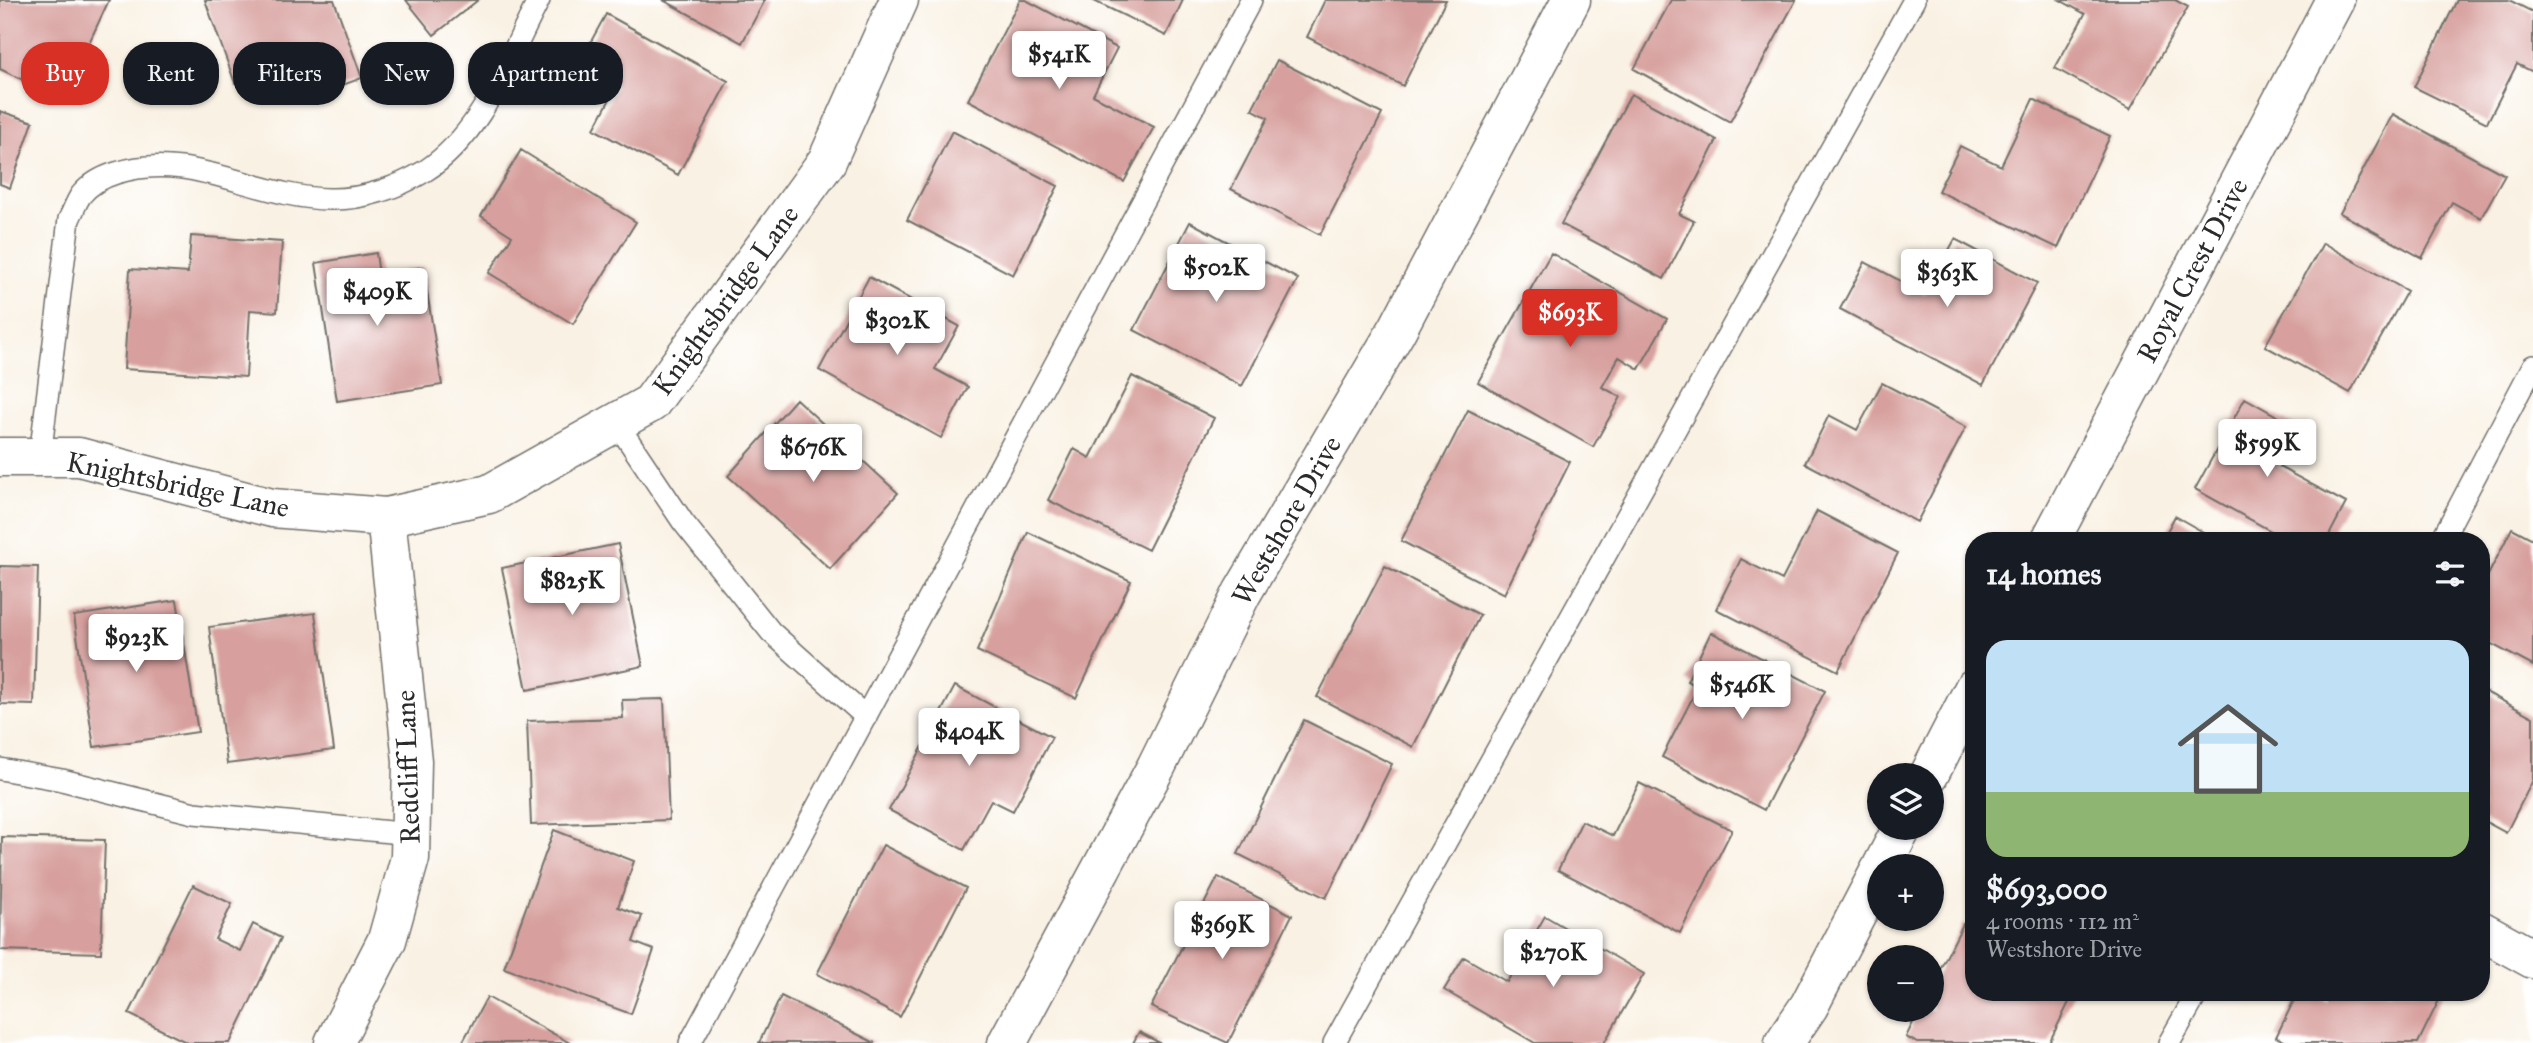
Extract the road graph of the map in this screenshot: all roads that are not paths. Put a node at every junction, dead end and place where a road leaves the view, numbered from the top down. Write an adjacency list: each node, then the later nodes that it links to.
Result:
1 (538, 0): 10 (lane)
2 (899, 0): 8 (street, Knightsbridge Lane)
3 (1251, 0): 15 (lane)
4 (1571, 0): 25 (street, Westshore Drive)
5 (1914, 0): 26 (lane)
6 (2335, 0): 12 (street, Royal Crest Drive)
7 (2533, 366): 13 (lane)
8 (616, 422): 11 (street, Knightsbridge Lane); 15 (lane)
9 (0, 457): 10 (street, Knightsbridge Lane)
10 (40, 457): 11 (street, Knightsbridge Lane)
11 (386, 517): 18 (street, Redcliff Lane)
12 (2055, 532)
13 (2446, 532)
14 (1965, 705): 16 (street)
15 (866, 717): 24 (lane)
16 (1935, 763)
17 (0, 769): 18 (lane)
18 (411, 834): 23 (street, Redcliff Lane)
19 (1867, 895): 27 (street)
20 (2490, 935): 21 (street)
21 (2533, 959)
22 (2193, 1001): 28 (lane)
23 (334, 1043)
24 (690, 1043)
25 (1007, 1043)
26 (1334, 1043)
27 (1784, 1043)
28 (2169, 1043)

